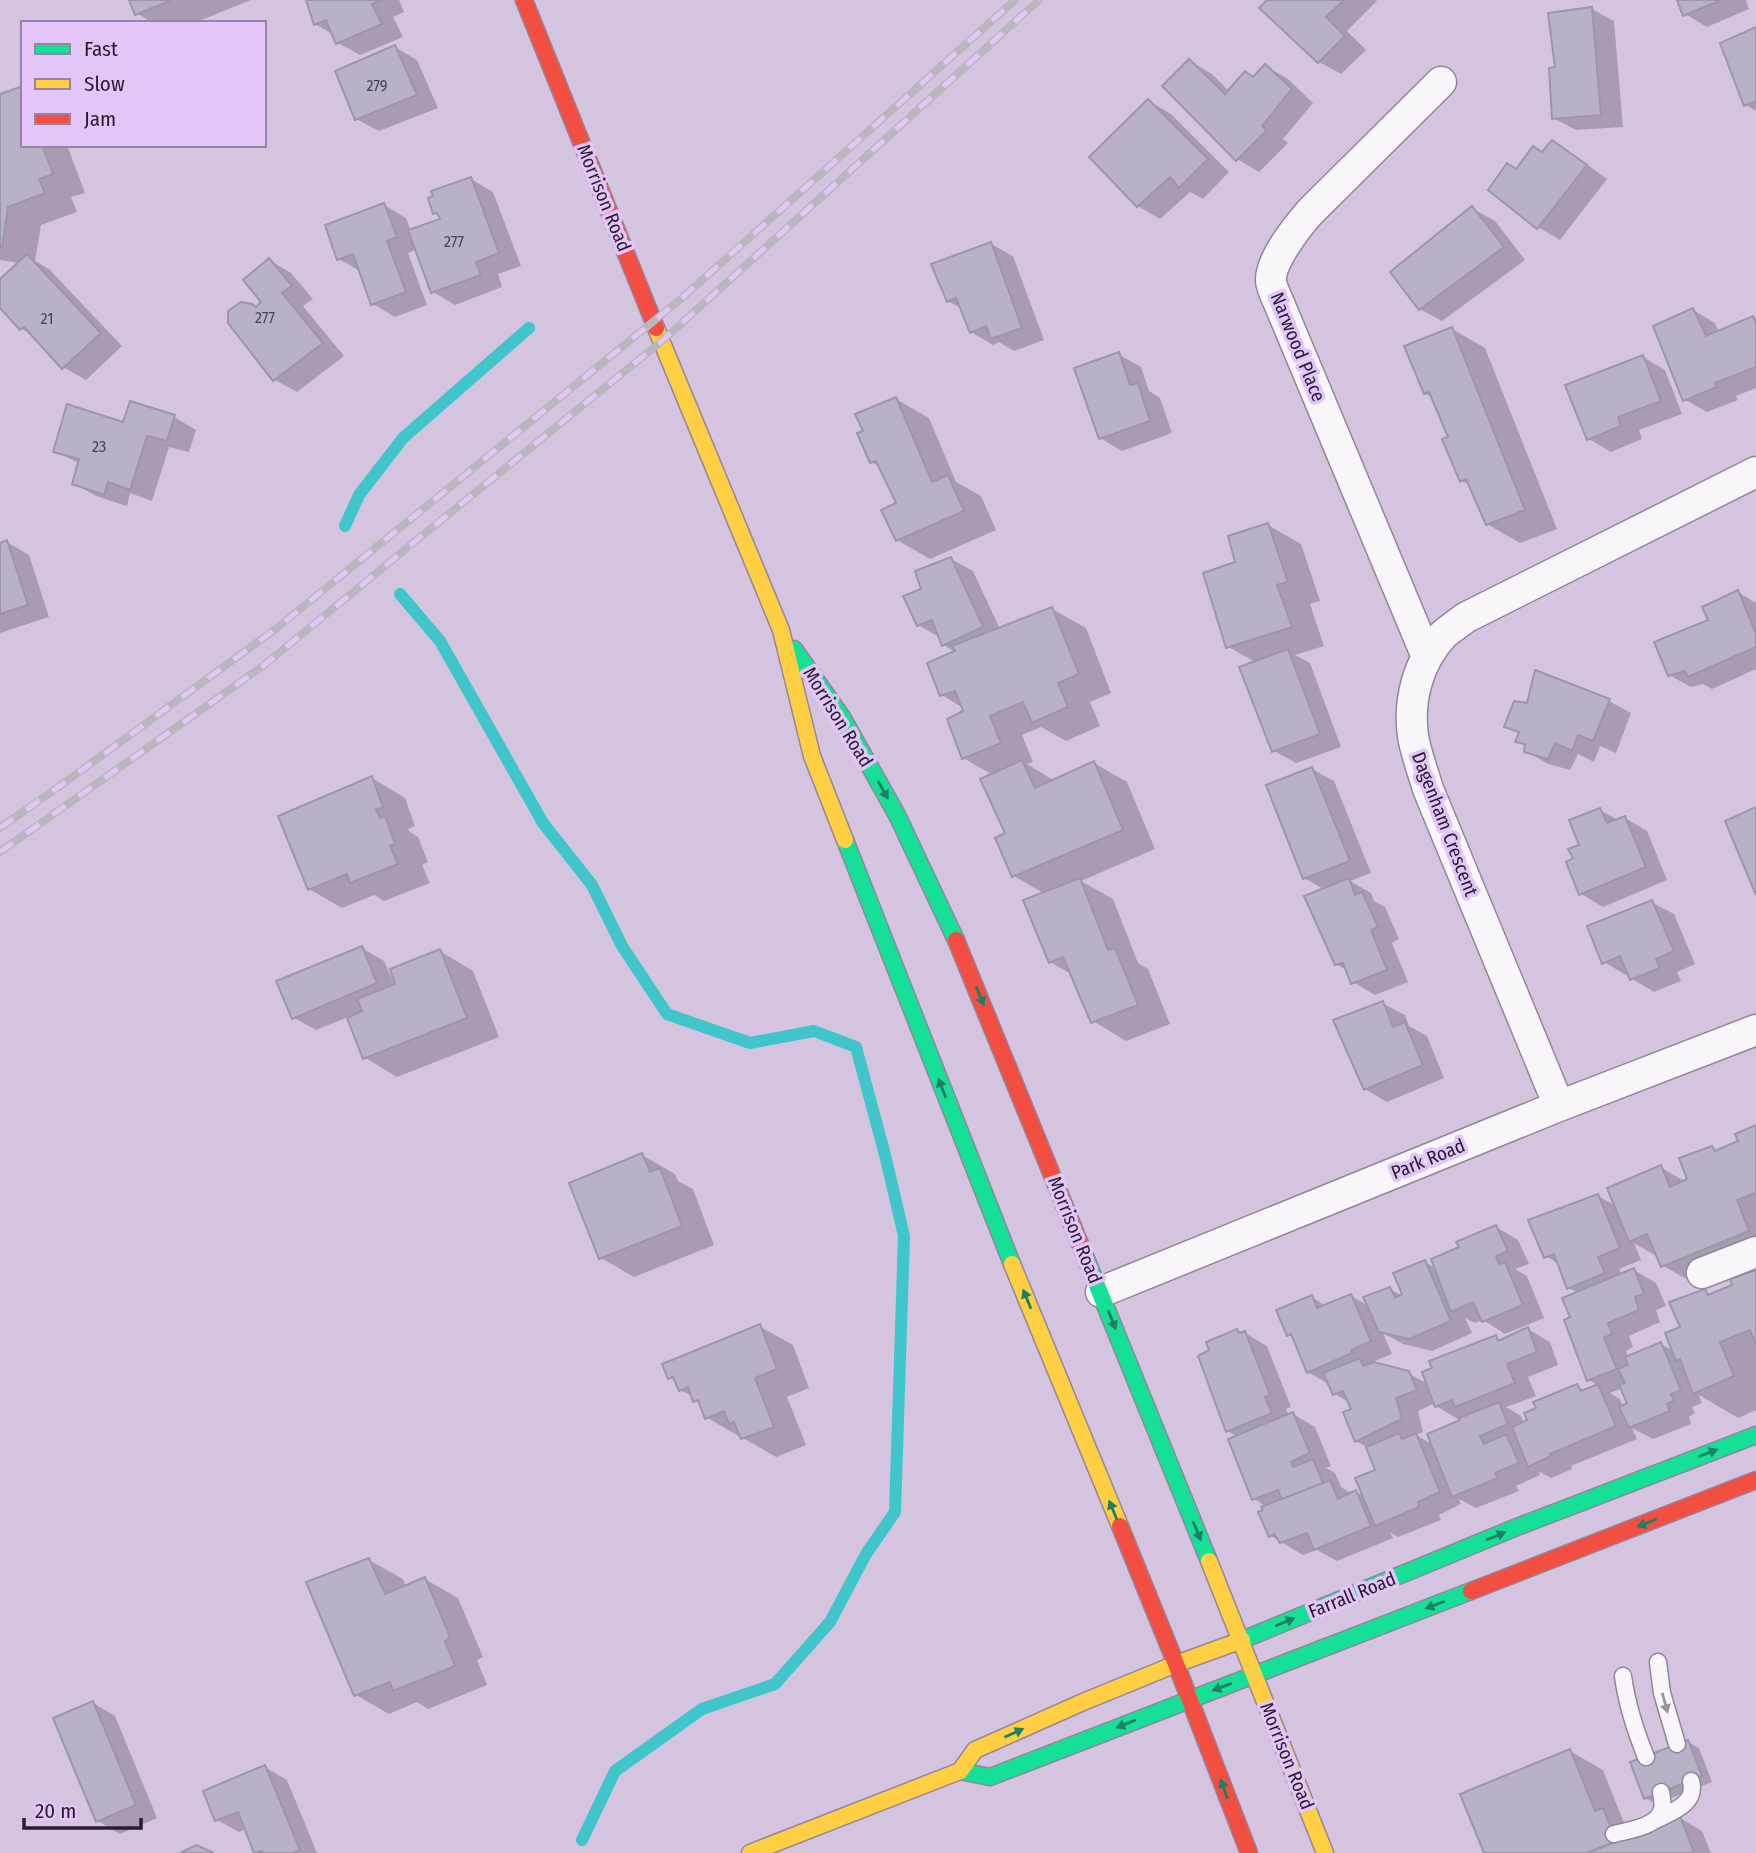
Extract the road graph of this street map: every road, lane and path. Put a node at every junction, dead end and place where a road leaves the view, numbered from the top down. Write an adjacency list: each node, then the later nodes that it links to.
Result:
1 (524, 0): 4 (main road, Morrison Road)
2 (1441, 82): 5 (street, Narwood Place)
3 (1756, 472): 5 (street, Dagenham Crescent)
4 (781, 630): 10 (main road, Morrison Road, one-way to 10); 15 (main road, Morrison Road, one-way to 4)
5 (1427, 657): 7 (street, Dagenham Crescent)
6 (1756, 1030): 7 (street, Park Road)
7 (1559, 1106): 10 (street, Park Road)
8 (1756, 1252): 9 (street)
9 (1702, 1273)
10 (1101, 1292): 13 (main road, Morrison Road, one-way to 13)
11 (1756, 1435): 13 (main road, Farrall Road, one-way to 11)
12 (1756, 1480): 16 (main road, Farrall Road, one-way to 16)
13 (1241, 1640): 15 (main road, Farrall Road); 16 (main road, Morrison Road)
14 (1658, 1662): 19 (lane, one-way to 19)
15 (1176, 1664): 18 (main road, Morrison Road); 21 (main road, Farrall Road, one-way to 15)
16 (1255, 1675): 18 (main road, Farrall Road, one-way to 18); 28 (main road, Morrison Road)
17 (1623, 1676): 20 (lane)
18 (1189, 1699): 21 (main road, Farrall Road, one-way to 21); 27 (main road, Morrison Road, one-way to 18)
19 (1677, 1744)
20 (1646, 1757)
21 (960, 1771): 26 (main road, Farrall Road)
22 (1691, 1781): 24 (lane)
23 (1661, 1792): 24 (lane)
24 (1656, 1820): 25 (lane)
25 (1614, 1834)
26 (751, 1853)
27 (1249, 1853)
28 (1325, 1853)

